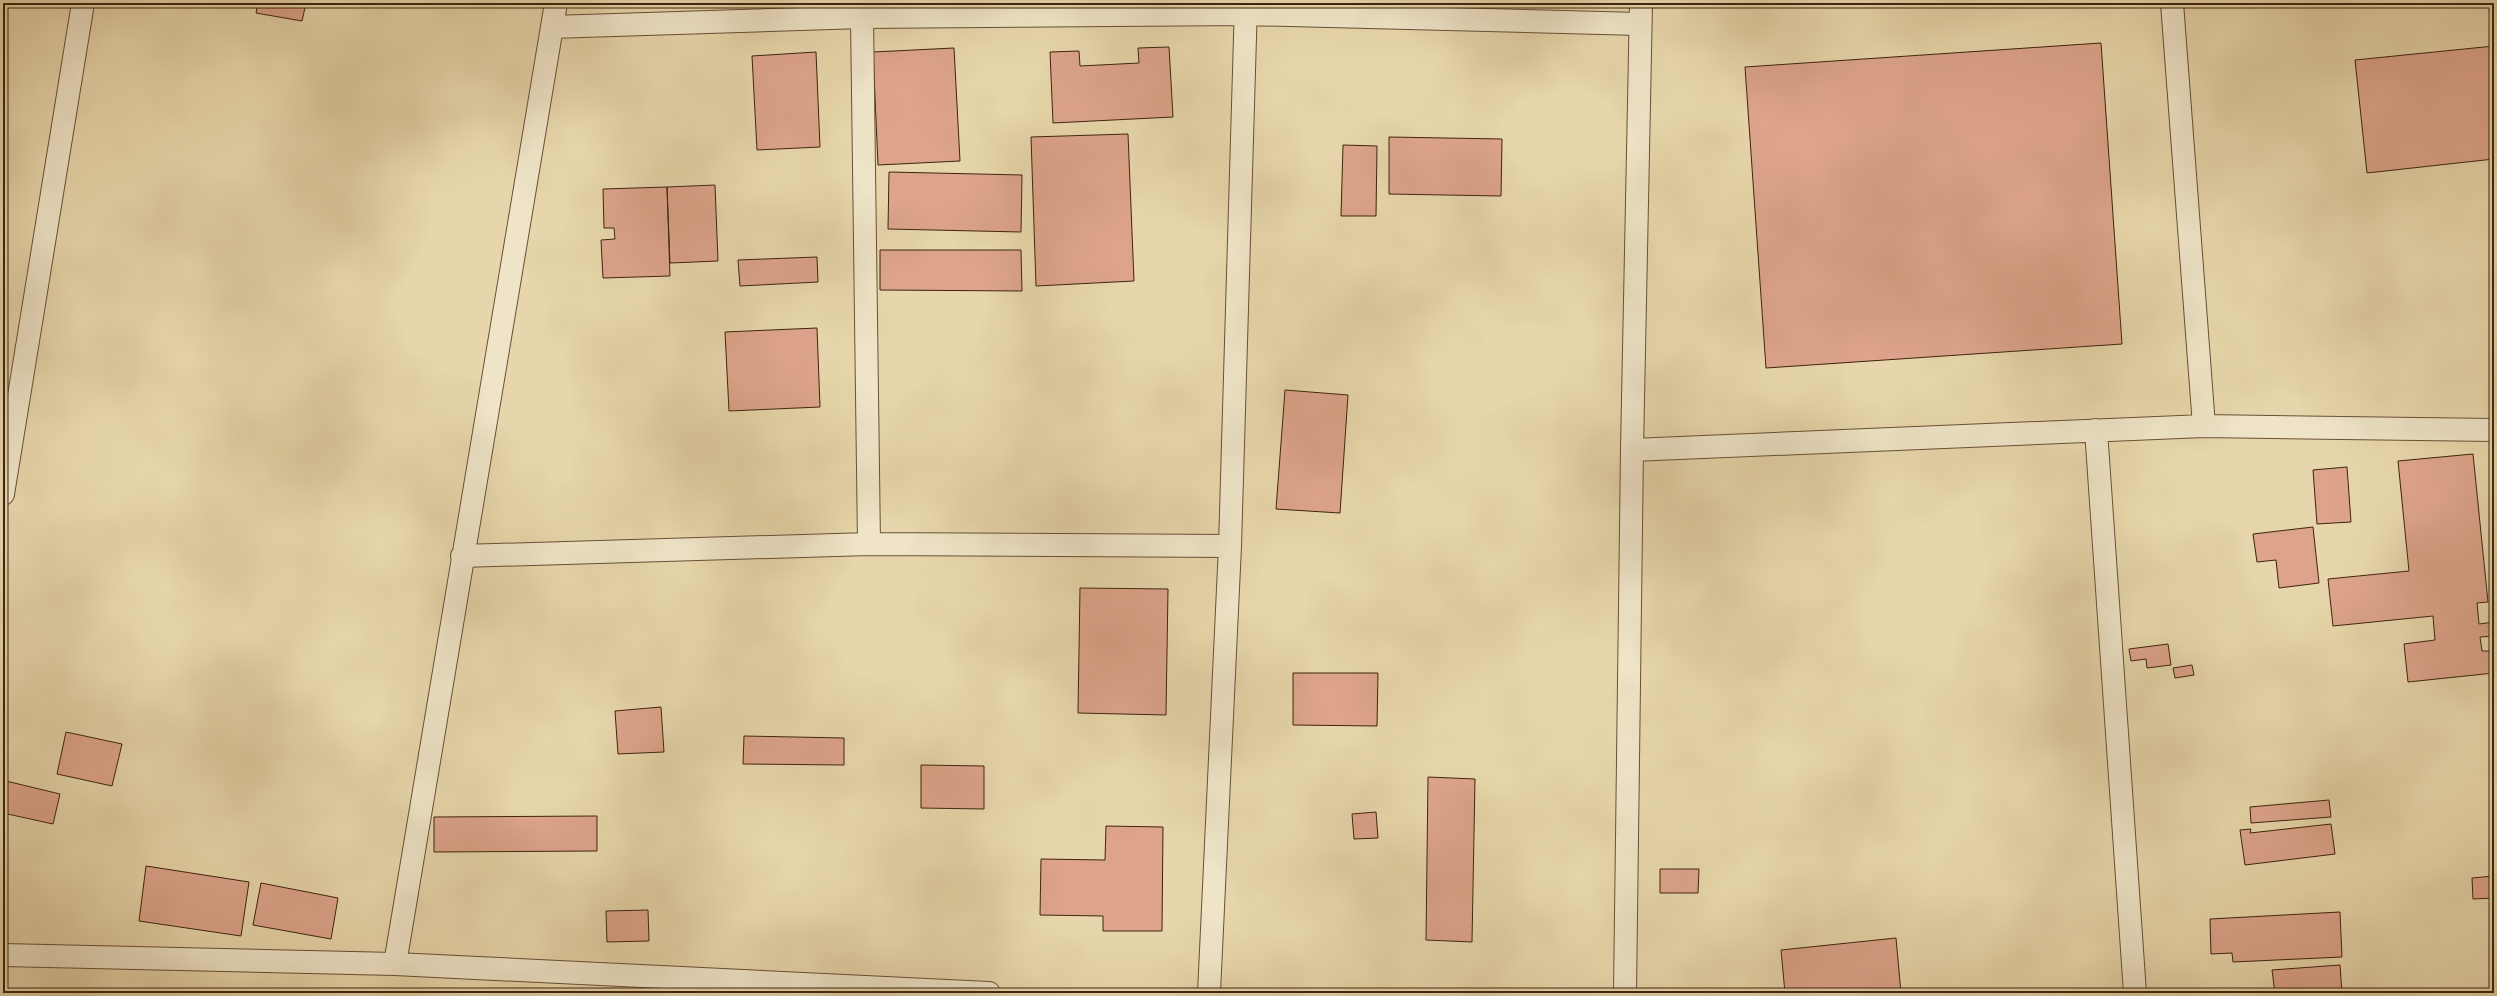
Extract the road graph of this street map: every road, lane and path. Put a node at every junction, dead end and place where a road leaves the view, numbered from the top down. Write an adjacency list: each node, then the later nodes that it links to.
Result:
1 (83, 3): 12 (street)
2 (556, 3): 7 (street)
3 (2172, 3): 8 (street)
4 (1246, 8): 5 (street); 6 (street); 14 (street)
5 (1641, 13): 11 (street)
6 (862, 17): 7 (street); 13 (street)
7 (552, 27): 15 (street)
8 (2204, 426): 9 (street); 10 (street)
9 (2096, 430): 11 (street); 21 (street)
10 (2494, 430)
11 (1632, 450): 20 (street)
12 (3, 494)
13 (869, 544): 14 (street); 15 (street)
14 (1230, 546): 19 (street)
15 (462, 556): 17 (street)
16 (3, 955): 17 (street)
17 (395, 964): 18 (street)
18 (989, 993)
19 (1209, 993)
20 (1626, 993)
21 (2135, 993)

